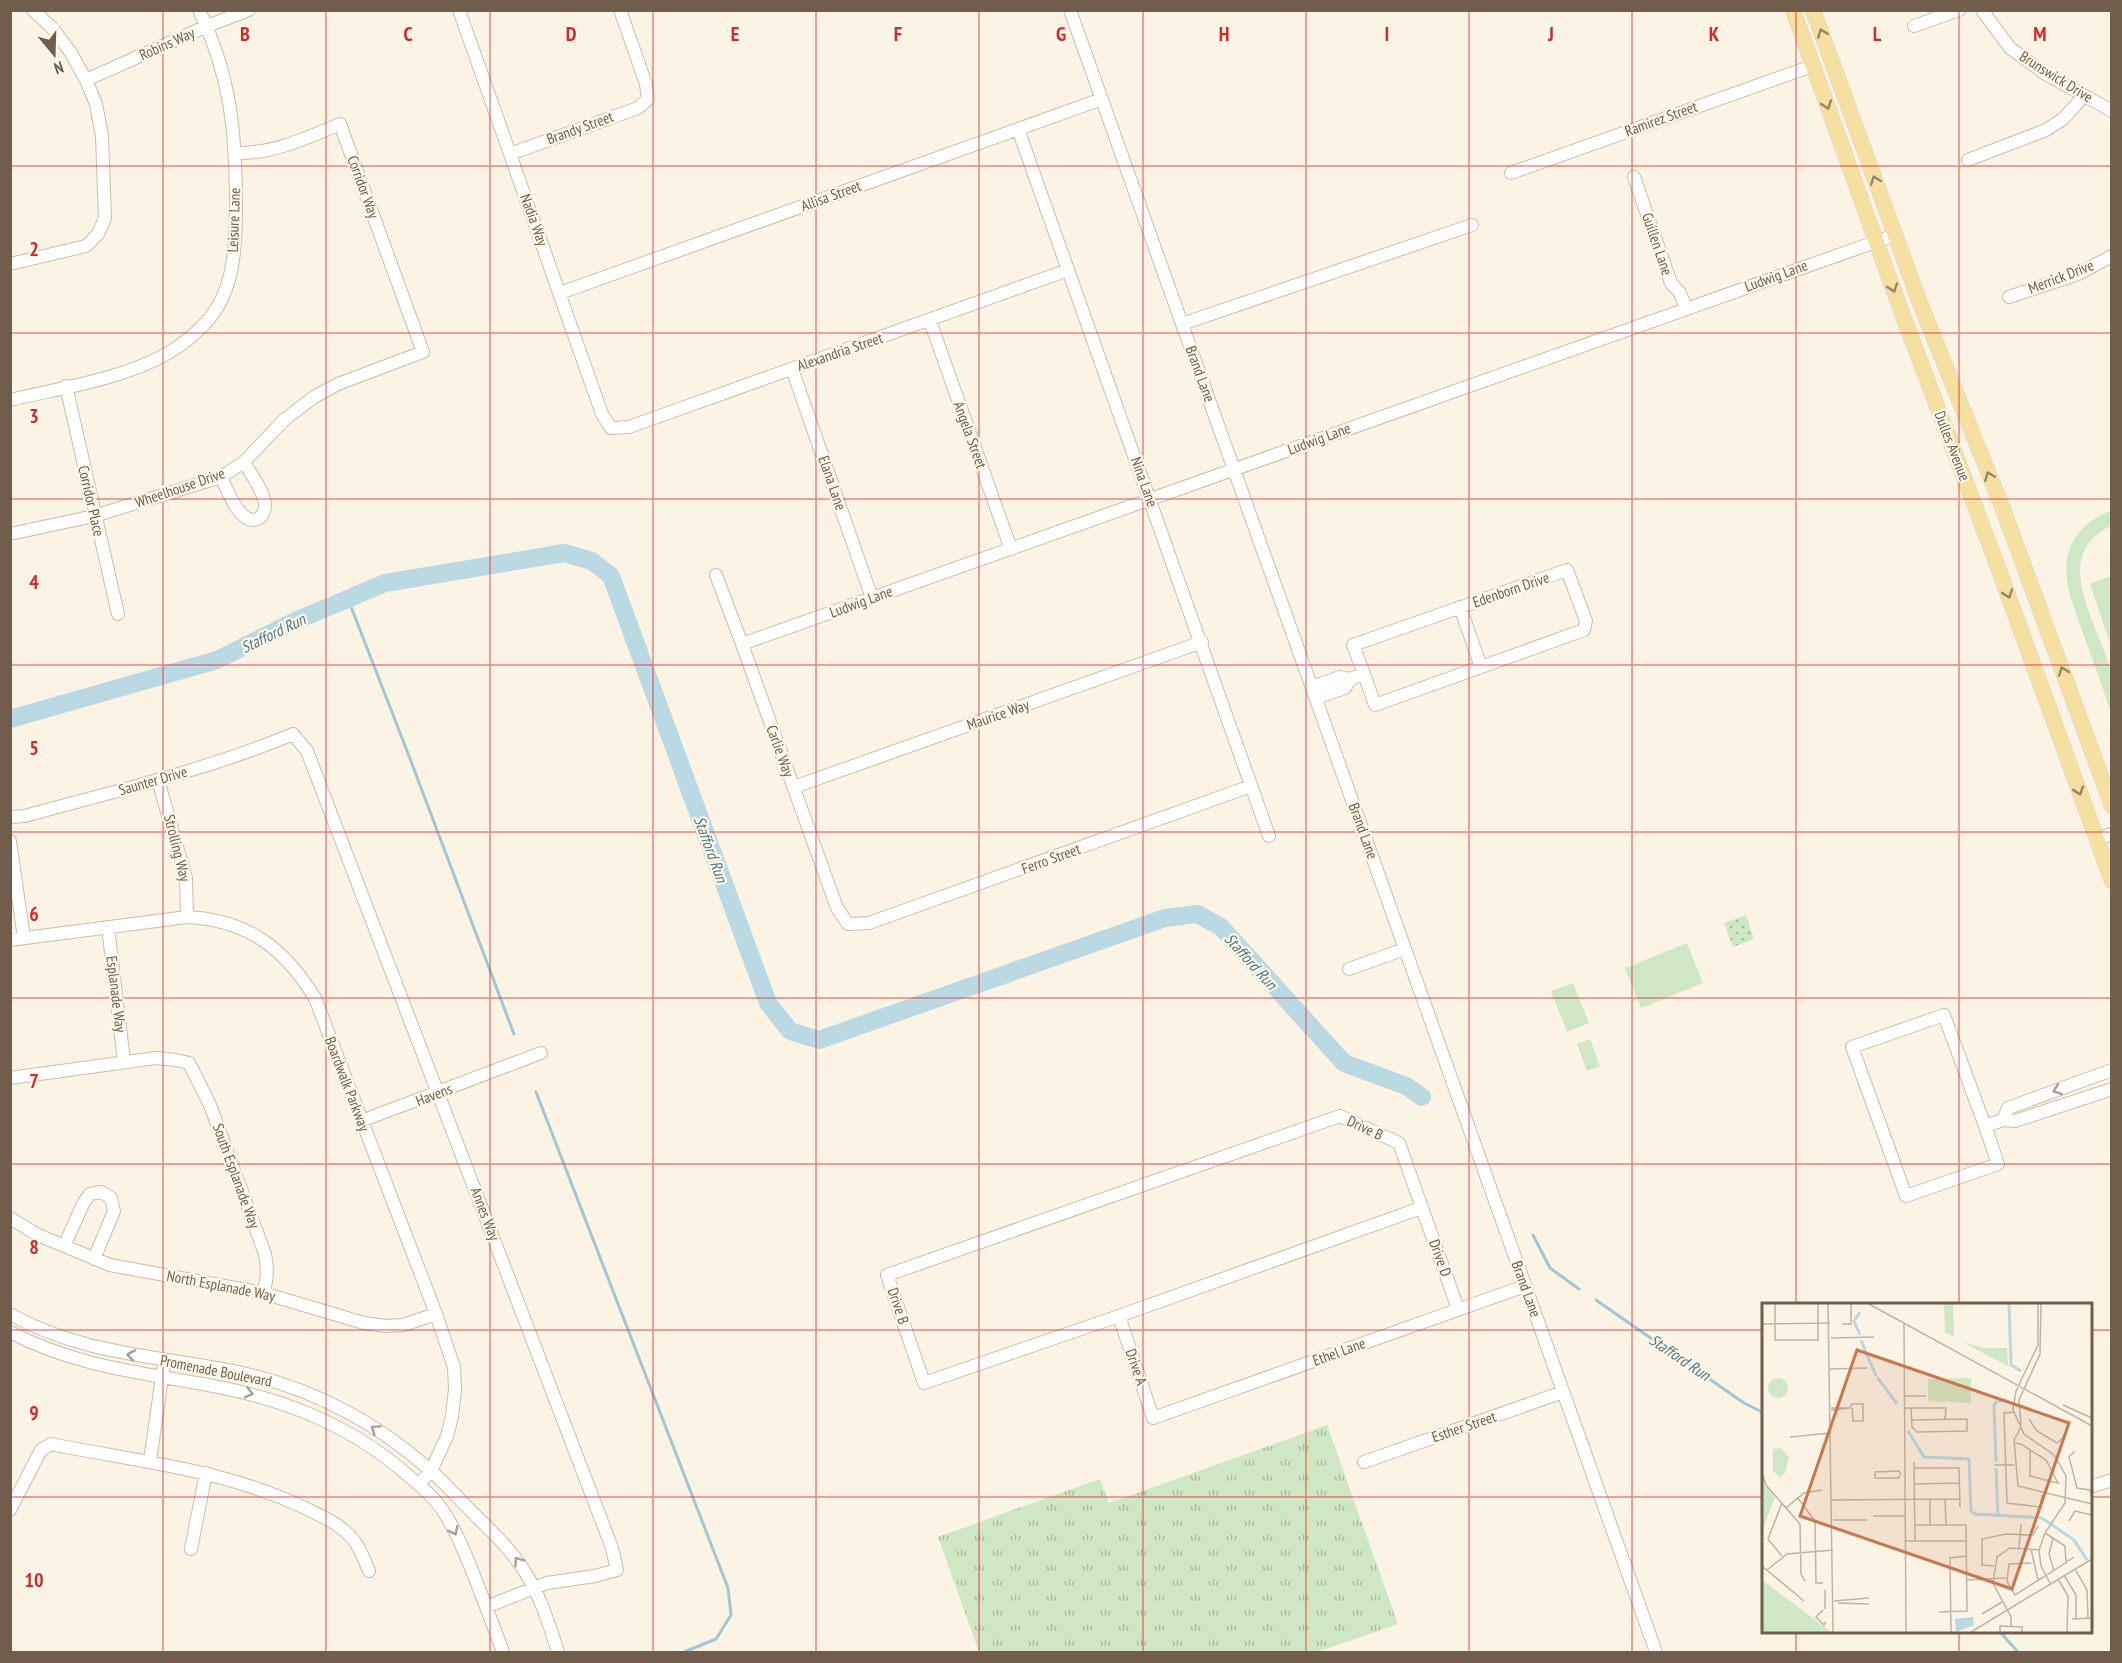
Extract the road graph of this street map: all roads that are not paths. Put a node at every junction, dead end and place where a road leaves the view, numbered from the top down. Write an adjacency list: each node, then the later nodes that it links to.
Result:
1 (33, 10): 14 (street)
2 (199, 10): 11 (street, Leisure Lane)
3 (249, 10): 11 (street, Robins Way)
4 (459, 10): 20 (street, Nadia Way)
5 (620, 10): 20 (street, Brandy Street)
6 (1070, 10): 16 (street, Brand Lane)
7 (1792, 10): 13 (main road, Dulles Avenue)
8 (1813, 10): 25 (main road, Dulles Avenue, one-way to 8)
9 (1959, 10): 12 (street)
10 (1982, 10): 15 (street, Brunswick Drive)
11 (207, 26): 14 (street, Robins Way); 19 (street, Leisure Lane)
12 (1914, 26)
13 (1812, 66): 22 (street, Ramirez Street); 26 (main road, Dulles Avenue, one-way to 26)
14 (86, 80): 28 (street)
15 (2084, 96): 17 (street, Brunswick Drive); 21 (street)
16 (1102, 99): 18 (street, Allisa Street); 34 (street, Brand Lane)
17 (2112, 111)
18 (1018, 129): 29 (street, Nina Lane); 30 (street, Allisa Street)
19 (236, 153): 35 (street, Corridor Way); 37 (street, Leisure Lane)
20 (510, 154): 30 (street, Nadia Way)
21 (1968, 160)
22 (1511, 173)
23 (1634, 177): 32 (street, Guillen Lane)
24 (1472, 225): 34 (street)
25 (1895, 235): 26 (street, Ludwig Lane); 60 (main road, Dulles Avenue, one-way to 25)
26 (1877, 241): 32 (street, Ludwig Lane); 64 (main road, Dulles Avenue, one-way to 64)
27 (2112, 256): 31 (street, Merrick Drive)
28 (10, 264)
29 (1068, 270): 33 (street, Alexandria Street); 43 (street, Nina Lane)
30 (560, 293): 39 (street, Nadia Way)
31 (2009, 297)
32 (1686, 308): 41 (street, Ludwig Lane)
33 (930, 321): 36 (street, Alexandria Street); 46 (street, Angela Street)
34 (1182, 324): 41 (street, Brand Lane)
35 (423, 351): 40 (street, Wheelhouse Drive)
36 (792, 369): 39 (street, Alexandria Street); 48 (street, Elana Lane)
37 (66, 386): 38 (street, Leisure Lane); 44 (street, Corridor Place)
38 (10, 400)
39 (611, 428)
40 (244, 462): 42 (street, Wheelhouse Drive); 42 (street)
41 (1234, 469): 43 (street, Ludwig Lane); 55 (street, Brand Lane)
42 (221, 477): 44 (street, Wheelhouse Drive)
43 (1150, 499): 46 (street, Ludwig Lane); 51 (street, Nina Lane)
44 (94, 516): 45 (street, Wheelhouse Drive); 50 (street, Corridor Place)
45 (10, 534)
46 (1011, 549): 48 (street, Ludwig Lane)
47 (716, 576): 52 (street, Carlie Way)
48 (872, 598): 52 (street, Ludwig Lane)
49 (1460, 607): 53 (street, Edenborn Drive); 53 (street, Edenborn Drive); 54 (street, Edenborn Drive)
50 (118, 614)
51 (1202, 642): 58 (street, Nina Lane); 59 (street, Maurice Way)
52 (742, 644): 59 (street, Carlie Way)
53 (1481, 667): 54 (street, Edenborn Drive)
54 (1364, 674): 55 (street)
55 (1314, 693): 72 (street, Brand Lane)
56 (293, 734): 57 (street, Saunter Drive); 79 (street, Annes Way)
57 (158, 780): 61 (street, Saunter Drive); 67 (street, Strolling Way)
58 (1251, 786): 63 (street, Nina Lane); 68 (street, Ferro Street)
59 (794, 788): 68 (street, Carlie Way)
60 (2112, 806)
61 (10, 817)
62 (2112, 834): 64 (street)
63 (1269, 836)
64 (2096, 839): 66 (main road, Dulles Avenue)
65 (10, 841): 70 (street)
66 (2112, 881)
67 (187, 917): 69 (street, Boardwalk Parkway); 81 (street, Boardwalk Parkway)
68 (848, 924)
69 (108, 927): 70 (street, Boardwalk Parkway); 75 (street, Esplanade Way)
70 (24, 938): 71 (street, Boardwalk Parkway)
71 (10, 940)
72 (1405, 949): 73 (street); 87 (street, Brand Lane)
73 (1349, 969)
74 (541, 1053): 79 (street, Havens)
75 (124, 1061): 77 (street); 88 (street, South Esplanade Way)
76 (2112, 1070): 80 (street, one-way to 80)
77 (10, 1078)
78 (2112, 1089): 80 (street)
79 (438, 1093): 81 (street, Havens); 108 (street, Annes Way)
80 (2003, 1120): 82 (street)
81 (361, 1121): 91 (street, Boardwalk Parkway)
82 (1985, 1126): 82 (street)
83 (1421, 1208): 89 (street, Drive D); 92 (street, Drive B); 92 (street, Drive B)
84 (10, 1218): 85 (street, North Esplanade Way)
85 (64, 1246): 86 (street, North Esplanade Way); 86 (street)
86 (94, 1259): 88 (street, North Esplanade Way)
87 (1525, 1286): 89 (street, Ethel Lane); 96 (street, Brand Lane)
88 (263, 1293): 91 (street, North Esplanade Way)
89 (1458, 1309): 97 (street, Ethel Lane)
90 (10, 1314): 94 (street, Promenade Boulevard, one-way to 90)
91 (436, 1314): 100 (street, Boardwalk Parkway)
92 (1119, 1316): 97 (street, Drive A)
93 (10, 1332): 95 (street, Promenade Boulevard)
94 (165, 1361): 95 (street); 100 (street, Promenade Boulevard, one-way to 94)
95 (162, 1378): 98 (street); 103 (street, Promenade Boulevard, one-way to 103)
96 (1563, 1392): 99 (street, Esther Street); 112 (street, Brand Lane)
97 (1153, 1418)
98 (150, 1461): 101 (street); 105 (street)
99 (1364, 1462)
100 (431, 1471): 103 (street, Boardwalk Parkway); 108 (street, Promenade Boulevard, one-way to 100)
101 (206, 1473): 106 (street); 107 (street)
102 (2112, 1480): 104 (street)
103 (419, 1485): 109 (street, Promenade Boulevard, one-way to 109)
104 (2092, 1487)
105 (10, 1510)
106 (191, 1549)
107 (369, 1571)
108 (534, 1587): 109 (street, Annes Way); 111 (street, Promenade Boulevard)
109 (486, 1607): 110 (street, Promenade Boulevard)
110 (502, 1653)
111 (558, 1653)
112 (1656, 1653)

